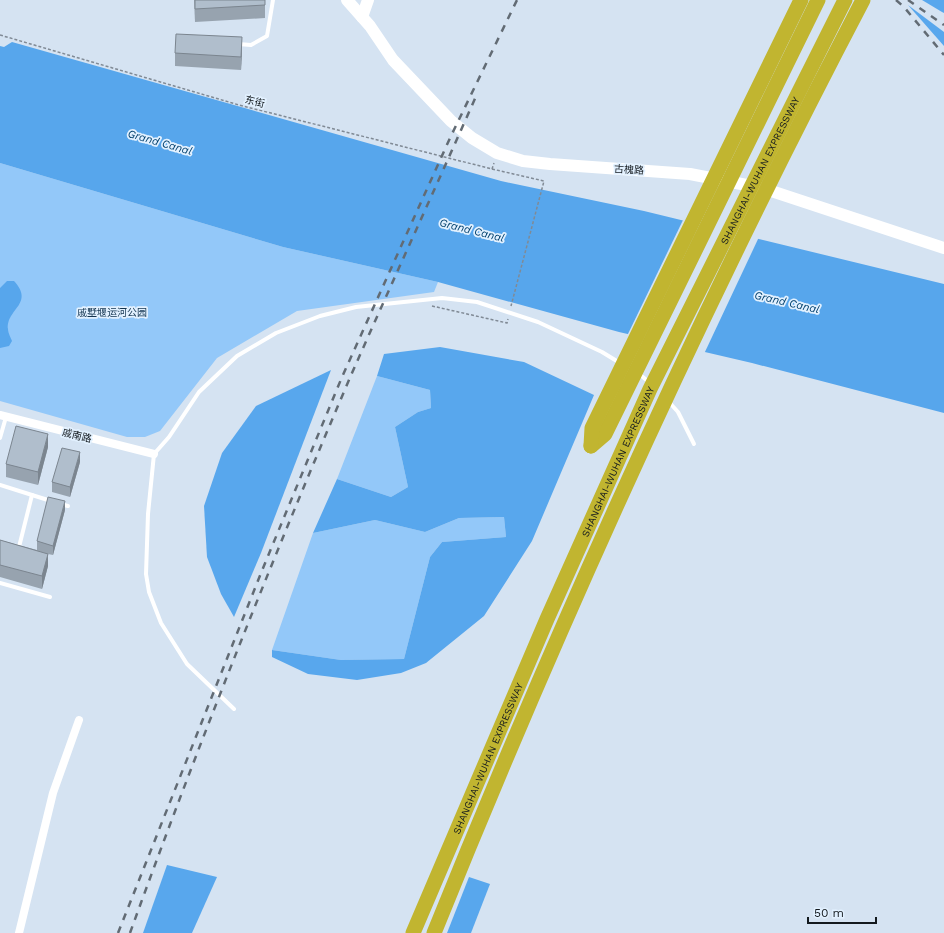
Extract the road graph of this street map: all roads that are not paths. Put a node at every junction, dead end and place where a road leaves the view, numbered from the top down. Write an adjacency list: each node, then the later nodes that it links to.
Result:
1 (273, 0): 9 (lane)
2 (368, 0): 8 (street)
3 (801, 0): 4 (highway, SHANGHAI-WUHAN EXPRESSWAY)
4 (818, 0)
5 (845, 0): 28 (highway, SHANGHAI-WUHAN EXPRESSWAY)
6 (863, 0): 29 (highway, SHANGHAI-WUHAN EXPRESSWAY)
7 (350, 1): 8 (street, 古槐路)
8 (362, 17): 10 (street, 古槐路)
9 (229, 44)
10 (944, 248)
11 (627, 366): 18 (lane)
12 (633, 370): 13 (lane)
13 (654, 387)
14 (664, 397): 17 (lane)
15 (3, 416): 16 (lane); 18 (street, 戚南路)
16 (0, 438)
17 (694, 444)
18 (154, 454): 25 (lane)
19 (0, 486): 20 (lane)
20 (32, 495): 21 (lane); 22 (lane)
21 (68, 506)
22 (13, 545)
23 (0, 583): 24 (lane)
24 (50, 597)
25 (234, 708)
26 (79, 720): 27 (street)
27 (19, 933)
28 (413, 933)
29 (434, 933)

